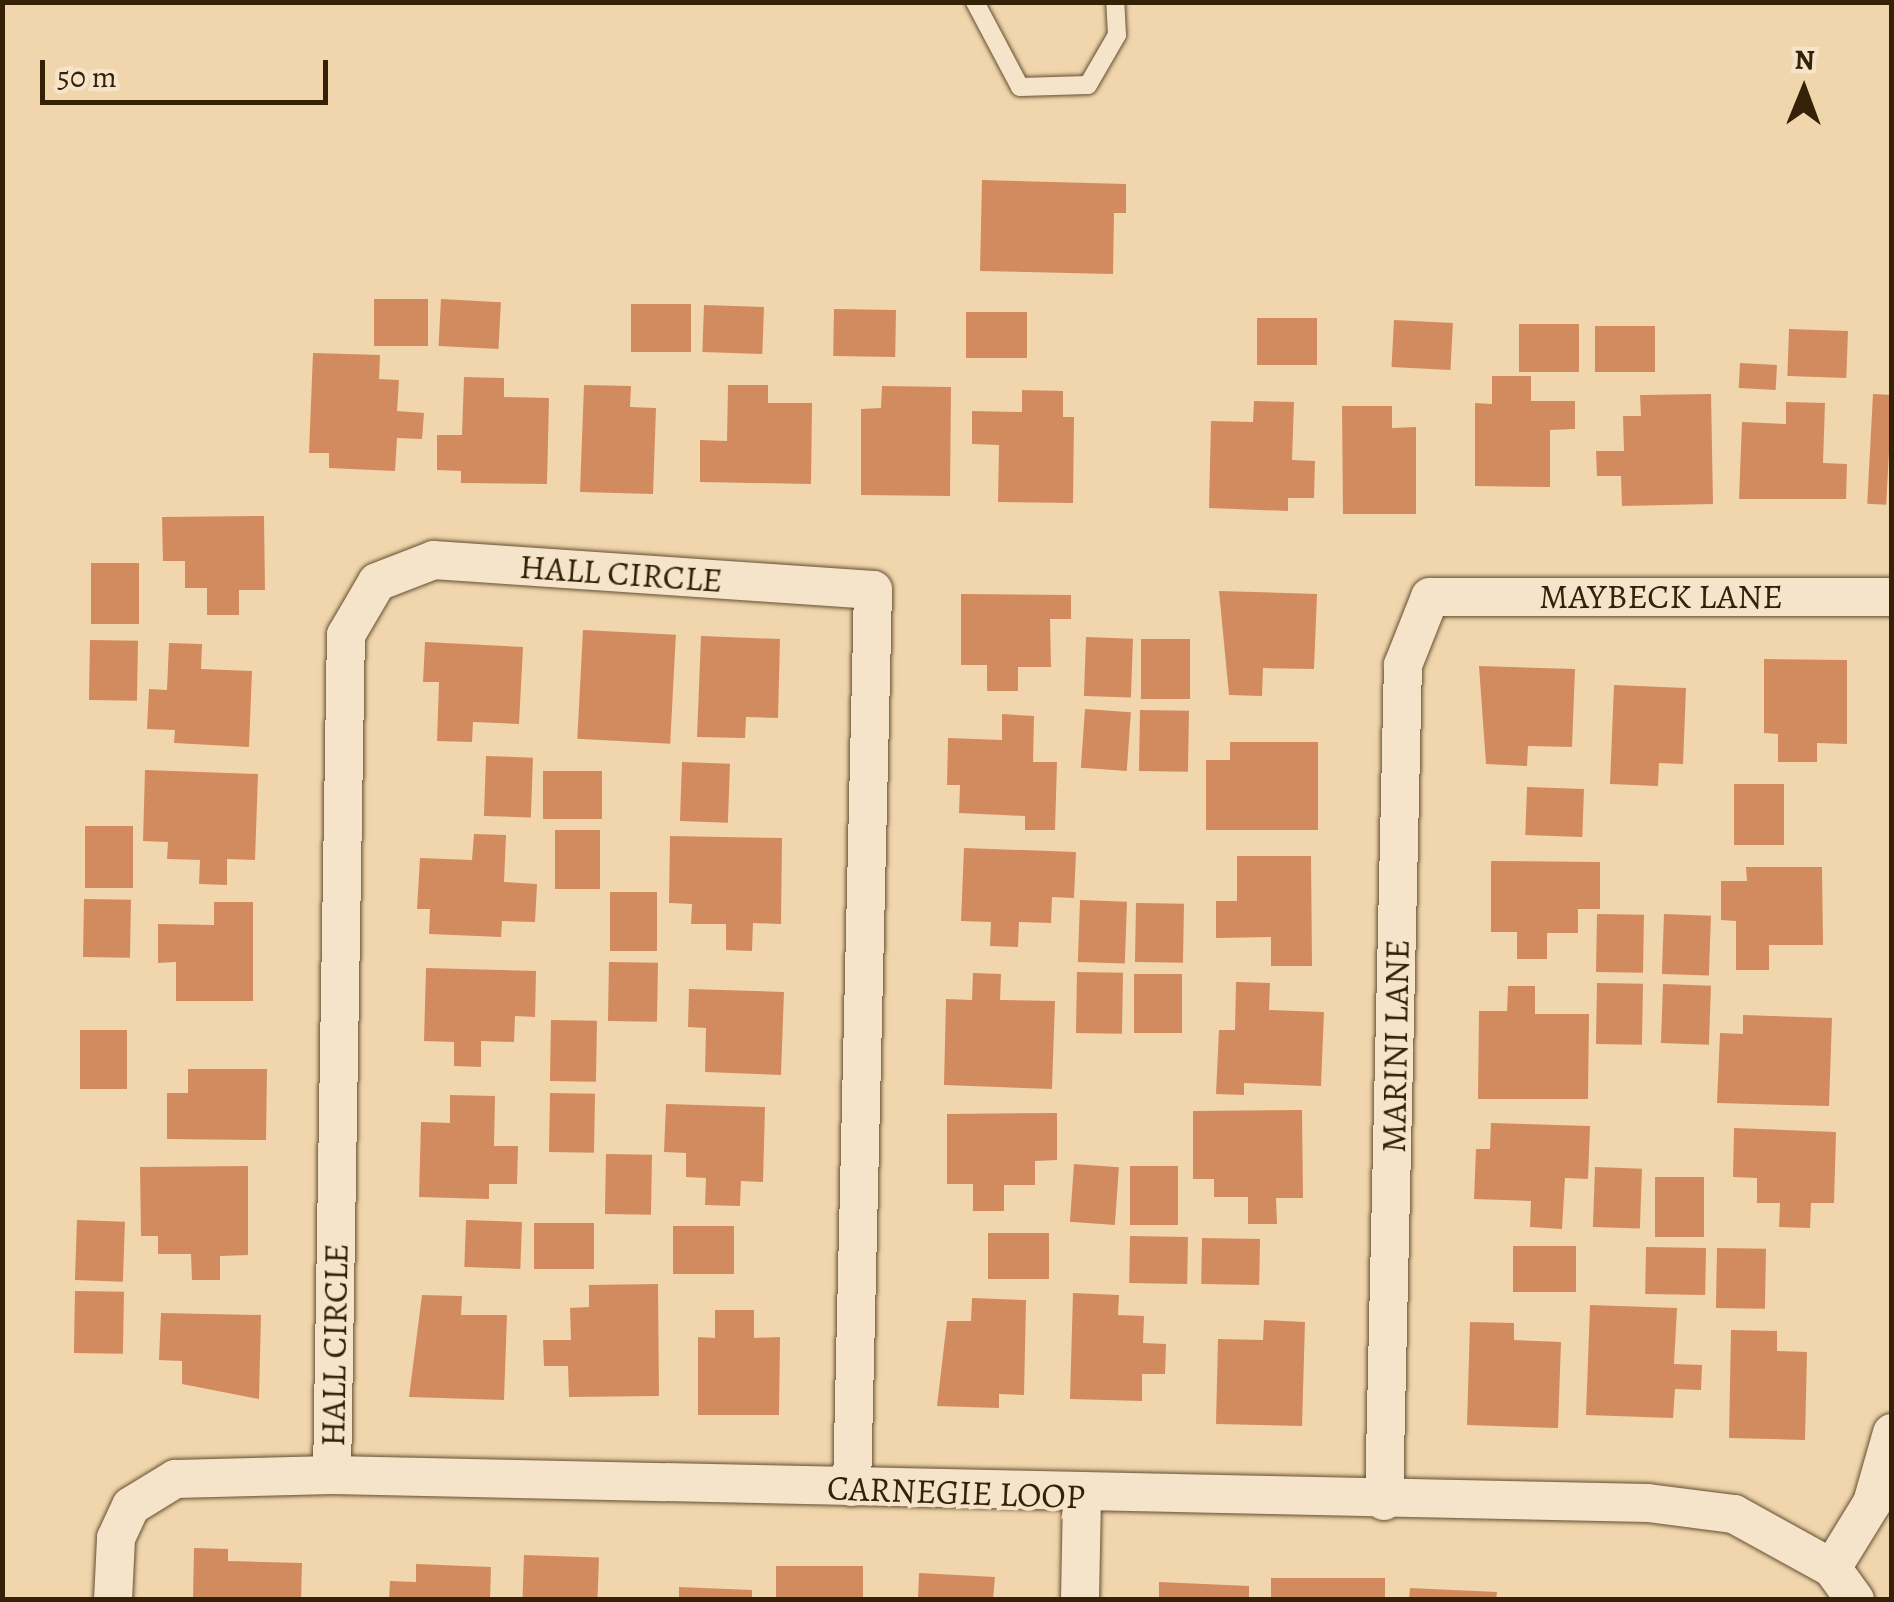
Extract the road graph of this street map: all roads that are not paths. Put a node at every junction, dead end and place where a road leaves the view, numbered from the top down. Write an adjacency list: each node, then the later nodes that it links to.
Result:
1 (974, 2): 2 (lane)
2 (1115, 2)
3 (1430, 598): 4 (street, MAYBECK LANE); 9 (street, MARINI LANE)
4 (1892, 598)
5 (1892, 1433): 10 (street)
6 (332, 1474): 7 (street, CARNEGIE LOOP); 7 (street, HALL CIRCLE); 11 (street, CARNEGIE LOOP)
7 (852, 1487): 8 (street, CARNEGIE LOOP)
8 (1082, 1498): 9 (street, CARNEGIE LOOP); 12 (street)
9 (1384, 1500): 10 (street, CARNEGIE LOOP)
10 (1832, 1568): 13 (street, CARNEGIE LOOP)
11 (113, 1600)
12 (1080, 1600)
13 (1854, 1600)

